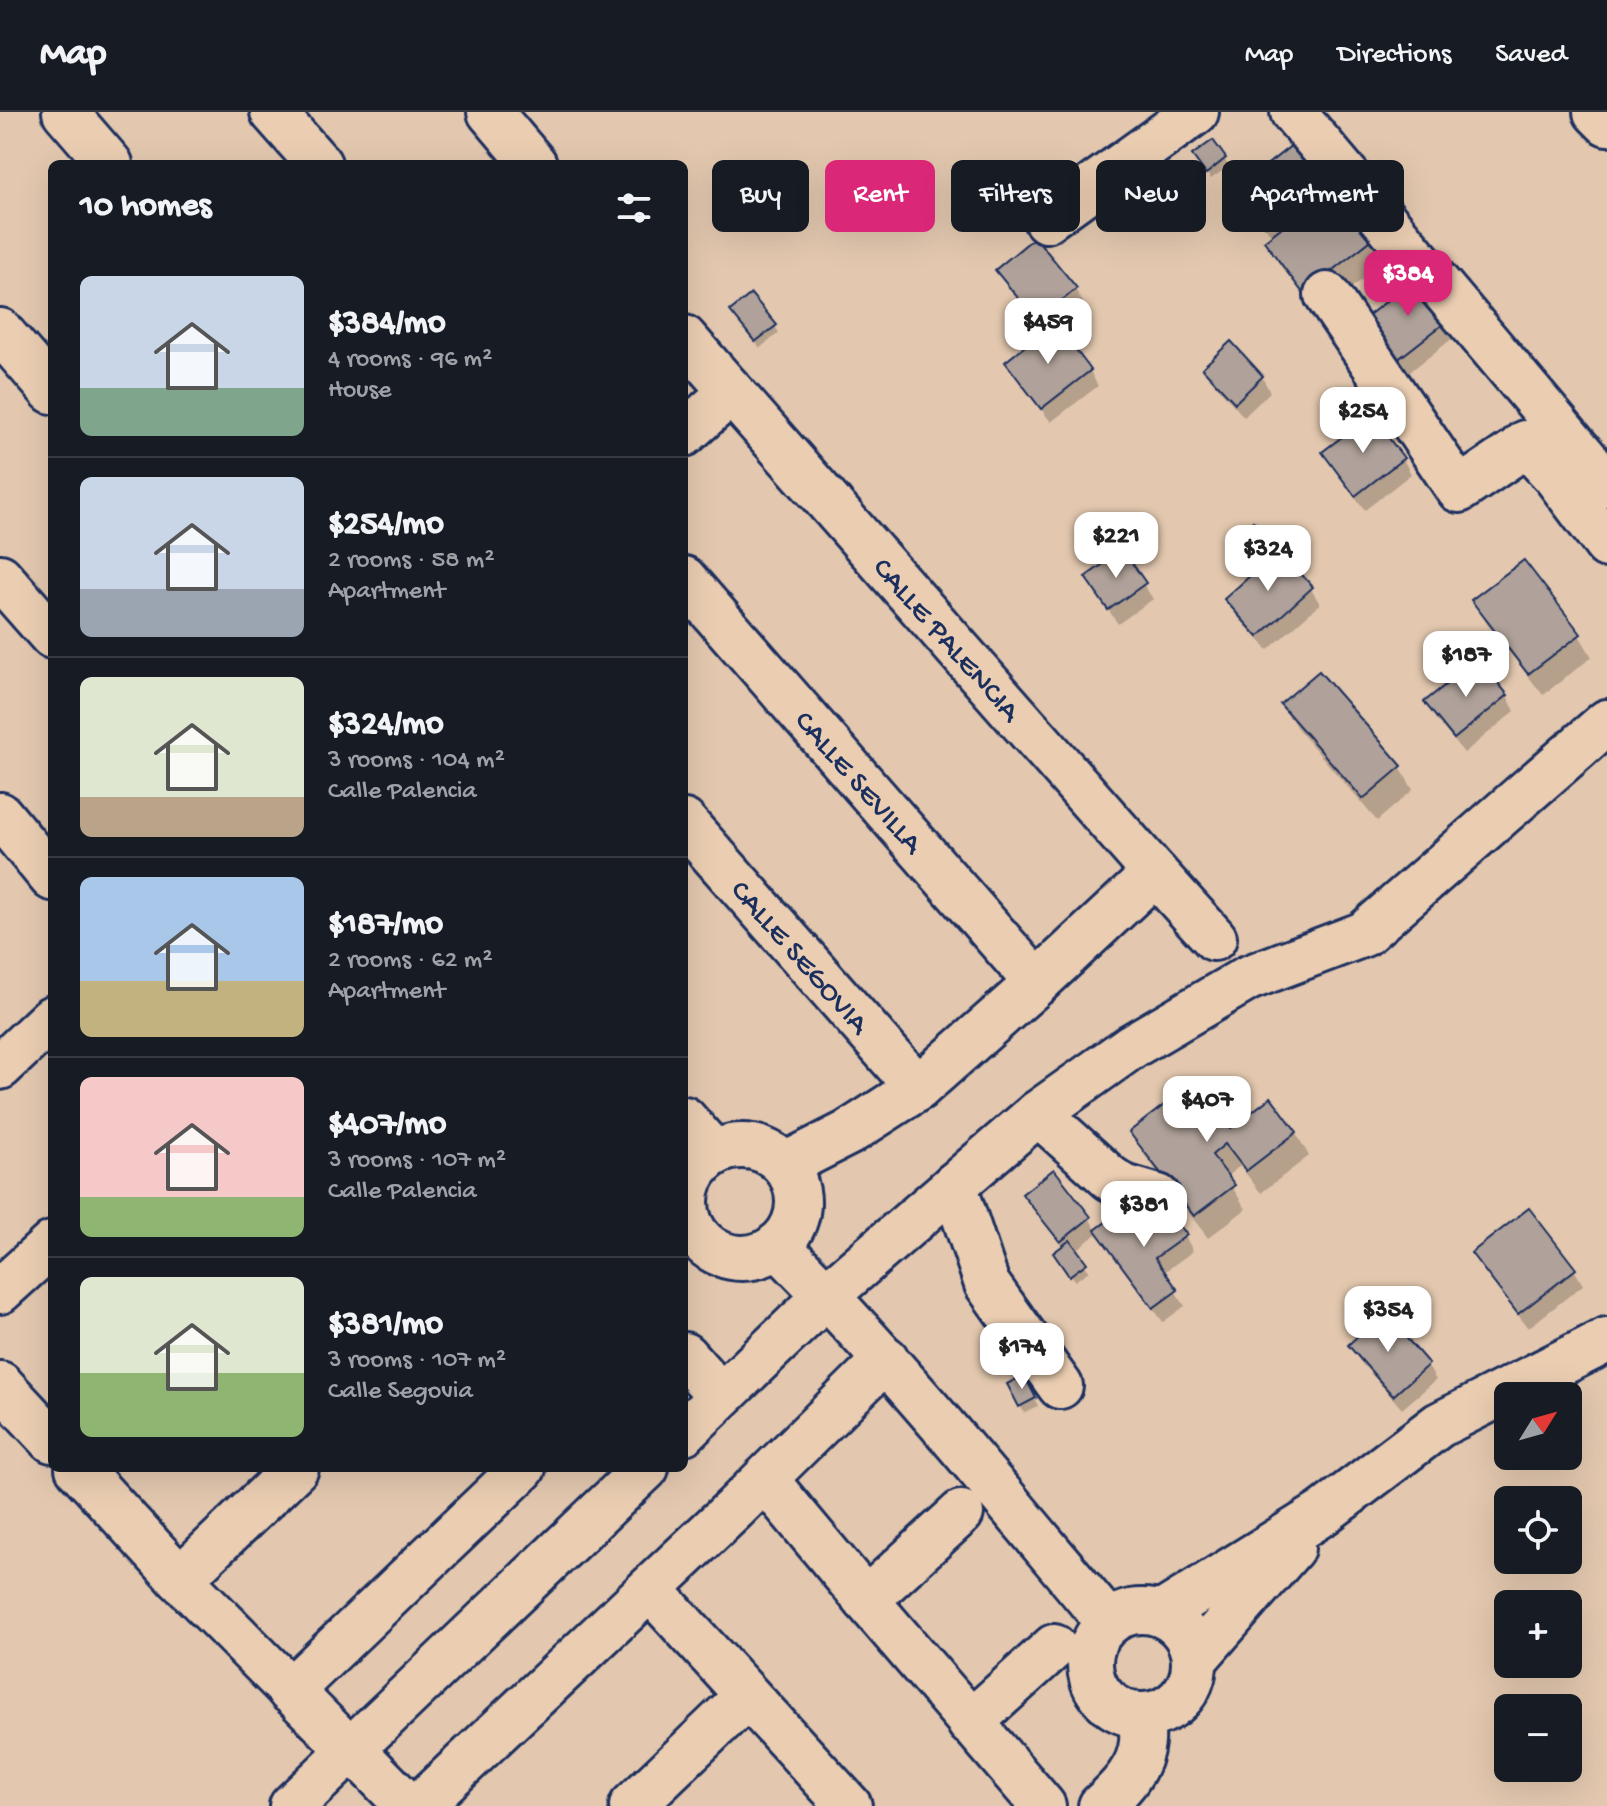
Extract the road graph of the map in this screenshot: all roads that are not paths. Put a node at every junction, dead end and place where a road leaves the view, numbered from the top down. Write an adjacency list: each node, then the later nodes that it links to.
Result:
1 (65, 112): 8 (street)
2 (273, 112): 9 (street)
3 (490, 112): 10 (street)
4 (1196, 112): 11 (street)
5 (1293, 112): 18 (street)
6 (1596, 112): 7 (street)
7 (1607, 123)
8 (107, 160)
9 (315, 160)
10 (531, 160)
11 (1080, 196)
12 (1327, 295): 19 (street)
13 (0, 331): 15 (street)
14 (688, 343): 16 (street, CALLE PALENCIA)
15 (48, 386)
16 (731, 392): 17 (street); 26 (street, CALLE PALENCIA)
17 (688, 430)
18 (1607, 484)
19 (1607, 545)
20 (0, 577): 22 (street)
21 (688, 584): 29 (street, CALLE SEVILLA)
22 (48, 631)
23 (1600, 745): 33 (street)
24 (688, 827): 32 (street, CALLE SEGOVIA)
25 (5, 832): 27 (street)
26 (1155, 873): 28 (street, CALLE PALENCIA); 29 (street)
27 (48, 874)
28 (1214, 938)
29 (1037, 983): 32 (street)
30 (48, 1022): 31 (street)
31 (0, 1067)
32 (918, 1088): 36 (street)
33 (1038, 1113): 38 (street); 39 (street)
34 (688, 1124): 35 (street)
35 (713, 1152): 36 (street); 37 (street)
36 (785, 1165): 40 (street)
37 (688, 1184)
38 (954, 1185): 44 (street); 48 (street)
39 (1158, 1197)
40 (777, 1245): 41 (street); 44 (street)
41 (691, 1246)
42 (48, 1248): 43 (street)
43 (0, 1291)
44 (827, 1295): 46 (street); 49 (street)
45 (1607, 1340): 57 (street)
46 (886, 1359): 55 (street); 62 (street)
47 (0, 1384): 50 (street)
48 (1060, 1386)
49 (688, 1428)
50 (48, 1436)
51 (82, 1472): 58 (street)
52 (292, 1472): 58 (street)
53 (519, 1472): 65 (street)
54 (642, 1472): 71 (street)
55 (765, 1479): 59 (street); 60 (street)
56 (961, 1513): 60 (street)
57 (1323, 1513): 61 (street); 64 (street)
58 (180, 1579): 65 (street)
59 (650, 1589): 66 (street); 73 (street)
60 (866, 1600): 68 (street)
61 (1161, 1614): 62 (street); 64 (street)
62 (1108, 1622): 67 (street)
63 (1054, 1647): 68 (street)
64 (1195, 1659): 67 (street)
65 (290, 1691): 69 (street)
66 (747, 1696): 74 (street); 75 (street)
67 (1140, 1716): 77 (street)
68 (970, 1723): 76 (street)
69 (333, 1733)
70 (366, 1763): 72 (street)
71 (292, 1806)
72 (408, 1806)
73 (419, 1806)
74 (632, 1806)
75 (849, 1806)
76 (1043, 1806)
77 (1101, 1806)

